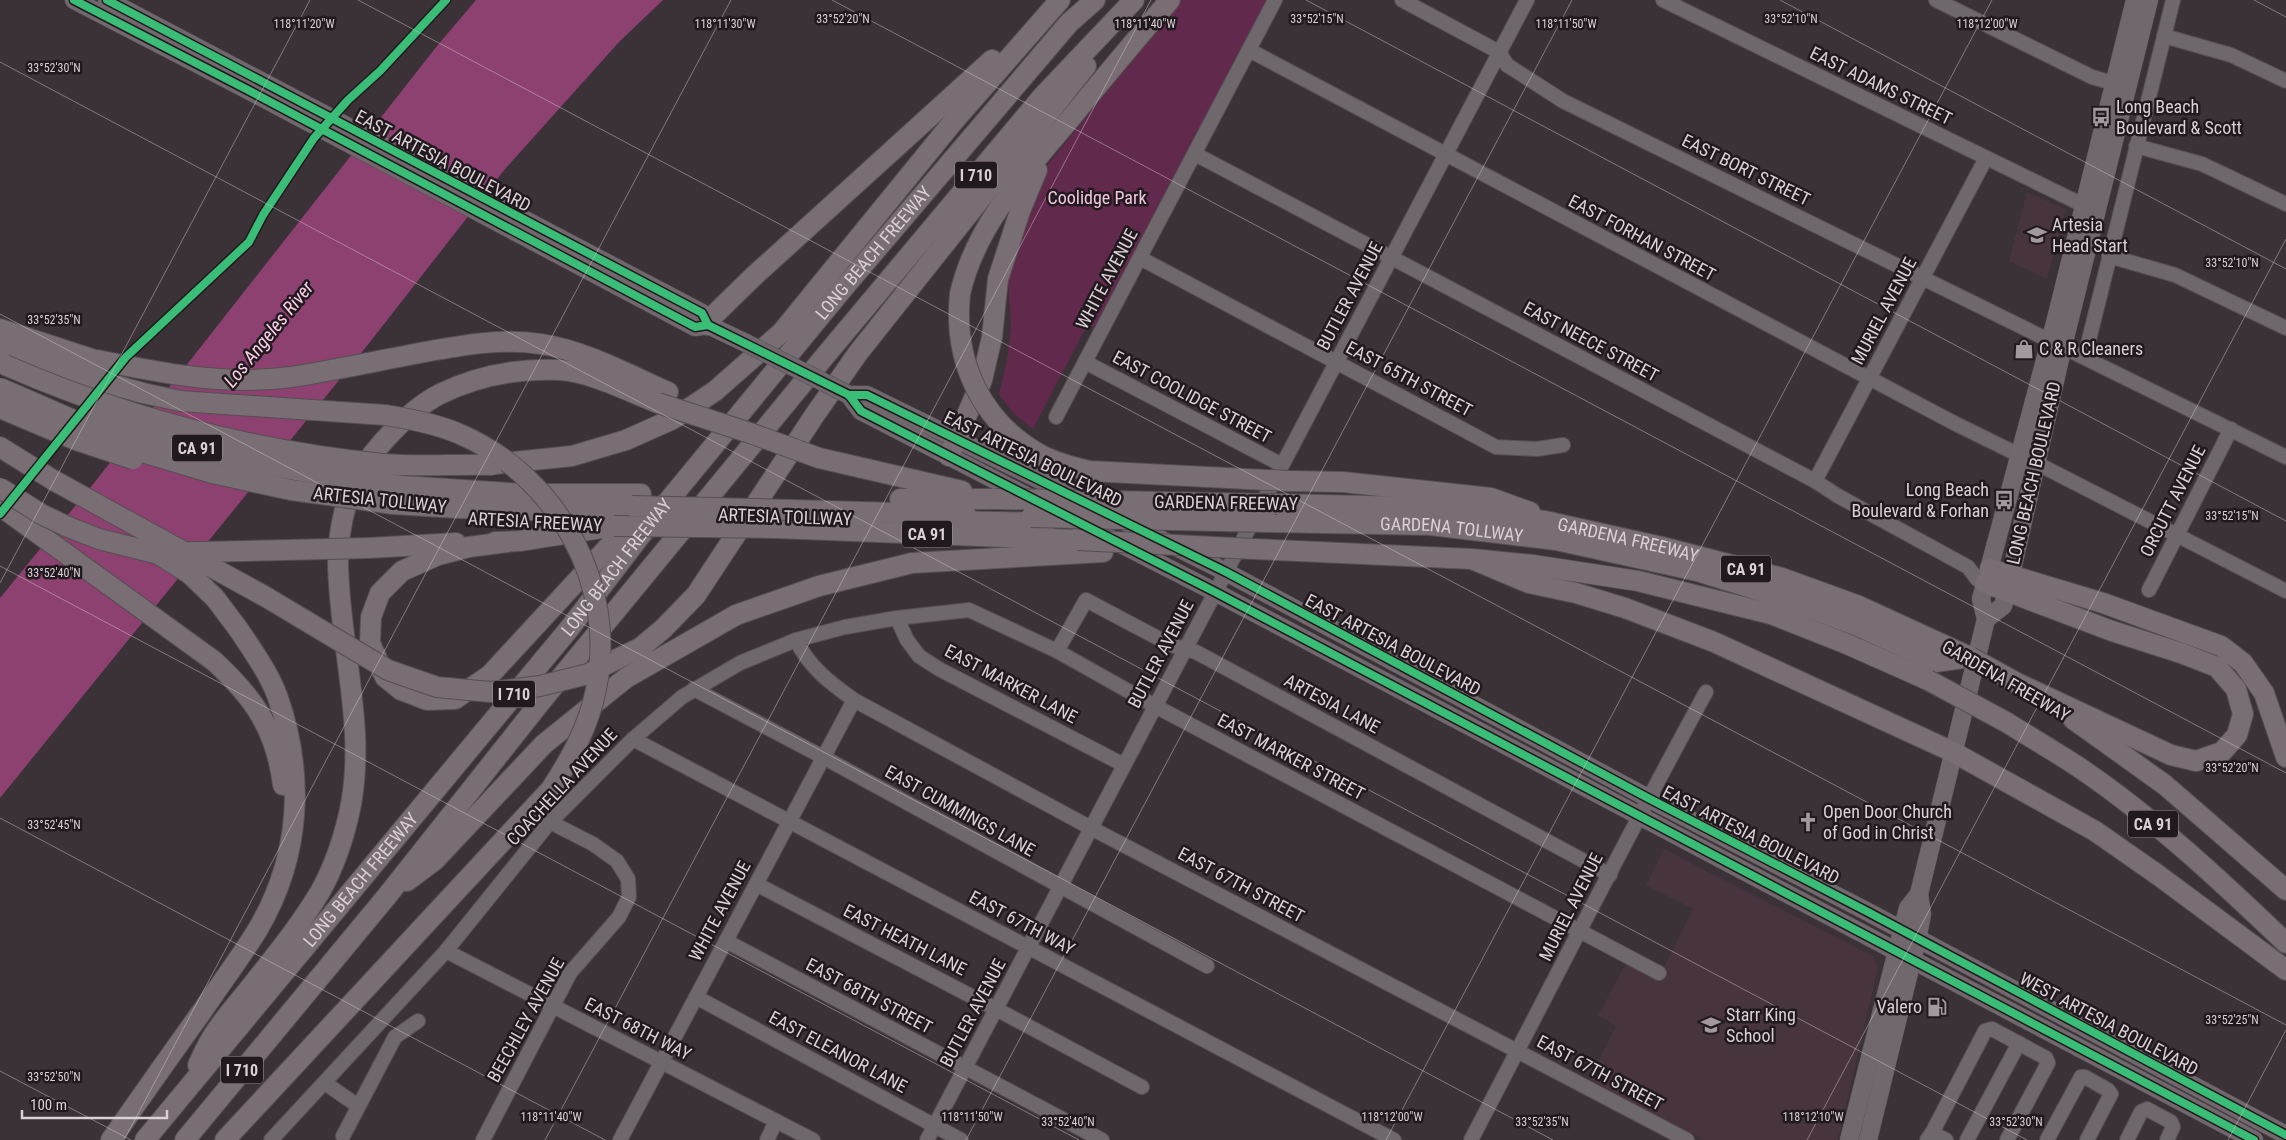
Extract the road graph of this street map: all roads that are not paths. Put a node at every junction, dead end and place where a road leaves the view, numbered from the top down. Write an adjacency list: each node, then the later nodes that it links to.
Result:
1 (74, 0): 19 (main road, EAST ARTESIA BOULEVARD)
2 (107, 0): 19 (main road, EAST ARTESIA BOULEVARD)
3 (1059, 0): 33 (highway); 38 (highway, bridge)
4 (1095, 0): 32 (highway, LONG BEACH FREEWAY / I 710)
5 (1135, 0): 59 (highway, bridge); 109 (highway, LONG BEACH FREEWAY / I 710)
6 (1170, 0): 21 (highway)
7 (1276, 0): 16 (street, WHITE AVENUE)
8 (1402, 0): 17 (street, EAST BORT STREET)
9 (1527, 0): 17 (street, BUTLER AVENUE)
10 (1663, 0): 25 (street, EAST ADAMS STREET)
11 (1936, 0): 20 (street)
12 (2135, 0): 20 (main road, LONG BEACH BOULEVARD)
13 (2149, 0): 36 (main road, LONG BEACH BOULEVARD)
14 (2173, 0): 15 (street)
15 (2164, 36): 18 (street); 22 (street)
16 (1249, 50): 23 (street, WHITE AVENUE); 24 (street, EAST FORHAN STREET)
17 (1499, 52): 24 (street, BUTLER AVENUE); 31 (street, EAST BORT STREET)
18 (2286, 81)
19 (247, 82): 33 (main road, EAST ARTESIA BOULEVARD)
20 (2113, 83): 27 (main road, LONG BEACH BOULEVARD)
21 (1069, 120): 51 (highway); 58 (highway, bridge)
22 (2136, 146): 26 (street); 28 (street)
23 (1195, 154): 29 (street, WHITE AVENUE); 30 (street, EAST NEECE STREET)
24 (1445, 155): 30 (street, BUTLER AVENUE); 42 (street, EAST FORHAN STREET)
25 (1986, 158): 27 (street, EAST ADAMS STREET); 31 (street, MURIEL AVENUE)
26 (2286, 204)
27 (2083, 205): 36 (main road, LONG BEACH BOULEVARD)
28 (2109, 256): 34 (street); 37 (street)
29 (1140, 258): 40 (street, WHITE AVENUE); 41 (street, EAST 65TH STREET)
30 (1391, 259): 41 (street, BUTLER AVENUE); 60 (street, EAST NEECE STREET)
31 (1923, 278): 36 (street, EAST BORT STREET); 42 (street, MURIEL AVENUE)
32 (840, 291): 71 (highway); 131 (highway, LONG BEACH FREEWAY / I 710)
33 (708, 325): 44 (main road, EAST ARTESIA BOULEVARD, bridge)
34 (2286, 328)
35 (0, 329): 38 (highway)
36 (2057, 343): 37 (street, EAST BORT STREET); 54 (main road, LONG BEACH BOULEVARD); 57 (main road, LONG BEACH BOULEVARD)
37 (2085, 356): 50 (street, EAST BORT STREET)
38 (8, 357): 39 (highway); 48 (highway); 63 (highway, ARTESIA FREEWAY / CA 91, bridge)
39 (97, 360): 46 (highway); 48 (highway)
40 (1085, 362): 49 (street, WHITE AVENUE); 58 (street, EAST COOLIDGE STREET)
41 (1336, 362): 52 (street, EAST 65TH STREET); 58 (street, BUTLER AVENUE)
42 (1869, 379): 54 (street, EAST FORHAN STREET); 60 (street, MURIEL AVENUE)
43 (0, 388): 63 (highway, ARTESIA TOLLWAY, bridge)
44 (848, 395): 51 (main road, EAST ARTESIA BOULEVARD); 55 (main road, EAST ARTESIA BOULEVARD)
45 (0, 396): 63 (highway, ARTESIA TOLLWAY, bridge)
46 (663, 397): 62 (highway, bridge); 131 (highway)
47 (0, 408): 63 (highway, ARTESIA FREEWAY / CA 91, bridge)
48 (261, 408): 144 (highway, bridge)
49 (1056, 417)
50 (2231, 429): 56 (street, EAST BORT STREET); 70 (street, ORCUTT AVENUE)
51 (957, 438): 55 (highway); 74 (main road, EAST ARTESIA BOULEVARD)
52 (1563, 445)
53 (0, 447): 59 (highway)
54 (2019, 455): 75 (main road, LONG BEACH BOULEVARD)
55 (948, 456): 79 (main road, EAST ARTESIA BOULEVARD)
56 (2286, 457)
57 (2038, 464): 70 (street); 76 (main road, LONG BEACH BOULEVARD)
58 (1285, 473): 68 (highway); 74 (street, BUTLER AVENUE)
59 (53, 480): 103 (highway, bridge)
60 (1815, 481): 75 (street, EAST NEECE STREET)
61 (0, 488): 71 (highway, bridge)
62 (995, 499): 66 (highway, ARTESIA FREEWAY / CA 91); 68 (highway, GARDENA FREEWAY / CA 91, bridge)
63 (395, 500): 65 (highway, ARTESIA FREEWAY / CA 91); 65 (highway, ARTESIA FREEWAY / CA 91)
64 (0, 506): 103 (highway)
65 (628, 510): 66 (highway, ARTESIA FREEWAY / CA 91, bridge); 66 (highway, ARTESIA FREEWAY / CA 91); 71 (highway)
66 (788, 514): 67 (highway, ARTESIA TOLLWAY); 72 (highway, ARTESIA FREEWAY / CA 91, bridge)
67 (1038, 520): 69 (highway, GARDENA TOLLWAY, bridge)
68 (1545, 521): 86 (highway, GARDENA FREEWAY / CA 91)
69 (1266, 526): 80 (highway, GARDENA TOLLWAY); 87 (highway, GARDENA TOLLWAY)
70 (2177, 536): 77 (street, ORCUTT AVENUE); 78 (street)
71 (507, 542)
72 (1176, 546): 73 (highway, GARDENA FREEWAY / CA 91, bridge); 109 (highway, bridge)
73 (1472, 559): 80 (highway, GARDENA FREEWAY / CA 91); 94 (highway)
74 (1226, 572): 79 (street, BUTLER AVENUE); 98 (main road, EAST ARTESIA BOULEVARD)
75 (1988, 576): 76 (highway); 82 (main road, LONG BEACH BOULEVARD)
76 (2009, 583): 82 (main road, LONG BEACH BOULEVARD); 88 (highway); 96 (highway)
77 (2149, 590)
78 (2286, 591)
79 (1215, 592): 84 (street, BUTLER AVENUE); 99 (main road, EAST ARTESIA BOULEVARD)
80 (1728, 604): 87 (highway, GARDENA FREEWAY / CA 91)
81 (897, 618): 83 (street, COACHELLA AVENUE); 85 (street, EAST MARKER STREET); 97 (street, EAST MARKER LANE)
82 (1986, 619): 94 (main road, LONG BEACH BOULEVARD)
83 (796, 640): 89 (street, COACHELLA AVENUE); 91 (street, EAST 67TH STREET)
84 (1186, 648): 85 (street, ARTESIA LANE); 92 (street, BUTLER AVENUE); 104 (street, ARTESIA LANE)
85 (1057, 650): 92 (street, EAST MARKER STREET)
86 (1970, 657): 87 (highway); 88 (highway, GARDENA FREEWAY / CA 91, bridge)
87 (1932, 671): 114 (highway, GARDENA FREEWAY / CA 91, bridge)
88 (2017, 683): 107 (highway, GARDENA FREEWAY / CA 91)
89 (694, 689): 93 (street, COACHELLA AVENUE); 95 (street, EAST CUMMINGS LANE)
90 (1706, 692): 98 (street, MURIEL AVENUE)
91 (854, 700): 95 (street, WHITE AVENUE); 102 (street, EAST 67TH STREET)
92 (1155, 706): 97 (street, BUTLER AVENUE); 110 (street, EAST MARKER STREET)
93 (633, 739): 100 (street, EAST 67TH WAY); 101 (street, COACHELLA AVENUE)
94 (1953, 752): 108 (main road, LONG BEACH BOULEVARD); 119 (highway)
95 (824, 757): 100 (street, WHITE AVENUE); 106 (street, EAST CUMMINGS LANE)
96 (2286, 757)
97 (1124, 765): 102 (street, BUTLER AVENUE)
98 (1648, 798): 99 (street, MURIEL AVENUE); 111 (main road, EAST ARTESIA BOULEVARD)
99 (1639, 815): 104 (street, MURIEL AVENUE); 117 (main road, EAST ARTESIA BOULEVARD)
100 (790, 821): 105 (street, WHITE AVENUE); 115 (street, EAST 67TH WAY)
101 (550, 822): 116 (street, COACHELLA AVENUE); 122 (street, BEECHLEY AVENUE)
102 (1091, 828): 106 (street, BUTLER AVENUE); 126 (street, EAST 67TH STREET)
103 (289, 849): 141 (highway)
104 (1610, 875): 110 (street, MURIEL AVENUE)
105 (756, 884): 113 (street, WHITE AVENUE); 123 (street, EAST HEATH LANE)
106 (1060, 887): 115 (street, BUTLER AVENUE); 118 (street, EAST CUMMINGS LANE)
107 (2286, 890)
108 (1919, 894): 111 (main road, LONG BEACH BOULEVARD); 112 (main road, LONG BEACH BOULEVARD)
109 (386, 896): 143 (highway, LONG BEACH FREEWAY / I 710)
110 (1581, 930): 120 (street, EAST MARKER STREET); 126 (street, MURIEL AVENUE)
111 (1902, 931): 112 (main road, EAST ARTESIA BOULEVARD); 117 (main road, LONG BEACH BOULEVARD)
112 (1917, 940): 117 (main road, LONG BEACH BOULEVARD); 133 (main road, WEST ARTESIA BOULEVARD)
113 (726, 941): 121 (street, WHITE AVENUE); 128 (street, EAST 68TH STREET)
114 (2286, 943)
115 (1029, 947): 123 (street, BUTLER AVENUE); 153 (street, EAST 67TH WAY)
116 (446, 951): 122 (street, EAST 68TH WAY); 129 (street, COACHELLA AVENUE)
117 (1904, 957): 140 (main road, WEST ARTESIA BOULEVARD); 156 (main road, LONG BEACH BOULEVARD); 157 (main road, LONG BEACH BOULEVARD)
118 (1207, 966)
119 (2286, 970)
120 (1659, 973)
121 (696, 998): 127 (street, WHITE AVENUE); 135 (street, EAST ELEANOR LANE)
122 (553, 1006): 127 (street, EAST 68TH WAY); 146 (street, BEECHLEY AVENUE)
123 (996, 1008): 128 (street, BUTLER AVENUE); 130 (street, EAST HEATH LANE)
124 (418, 1021): 132 (street)
125 (2019, 1043): 139 (street); 159 (street); 160 (street)
126 (1518, 1051): 154 (street, MURIEL AVENUE); 155 (street, EAST 67TH STREET)
127 (662, 1062): 134 (street, EAST 68TH WAY); 147 (street, WHITE AVENUE)
128 (965, 1068): 135 (street, BUTLER AVENUE); 152 (street, EAST 68TH STREET)
129 (325, 1083): 132 (street); 145 (street, COACHELLA AVENUE)
130 (1142, 1087)
131 (184, 1094): 142 (highway, LONG BEACH FREEWAY / I 710)
132 (358, 1106): 138 (street)
133 (2246, 1114): 137 (main road, WEST ARTESIA BOULEVARD); 140 (street)
134 (776, 1121): 148 (street); 149 (street, EAST 68TH WAY)
135 (935, 1125): 150 (street, BUTLER AVENUE); 151 (street, EAST ELEANOR LANE)
136 (2170, 1134): 163 (street)
137 (2286, 1135)
138 (343, 1136)
139 (1930, 1137): 158 (street)
140 (2243, 1138)
141 (111, 1140)
142 (145, 1140)
143 (184, 1140)
144 (224, 1140)
145 (271, 1140)
146 (483, 1140)
147 (620, 1140)
148 (767, 1140)
149 (813, 1140)
150 (927, 1140)
151 (962, 1140)
152 (1102, 1140)
153 (1394, 1140)
154 (1471, 1140)
155 (1687, 1140)
156 (1849, 1140)
157 (1868, 1140)
158 (1946, 1140)
159 (1967, 1140)
160 (2008, 1140)
161 (2047, 1140): 162 (street)
162 (2087, 1140)
163 (2127, 1140)

